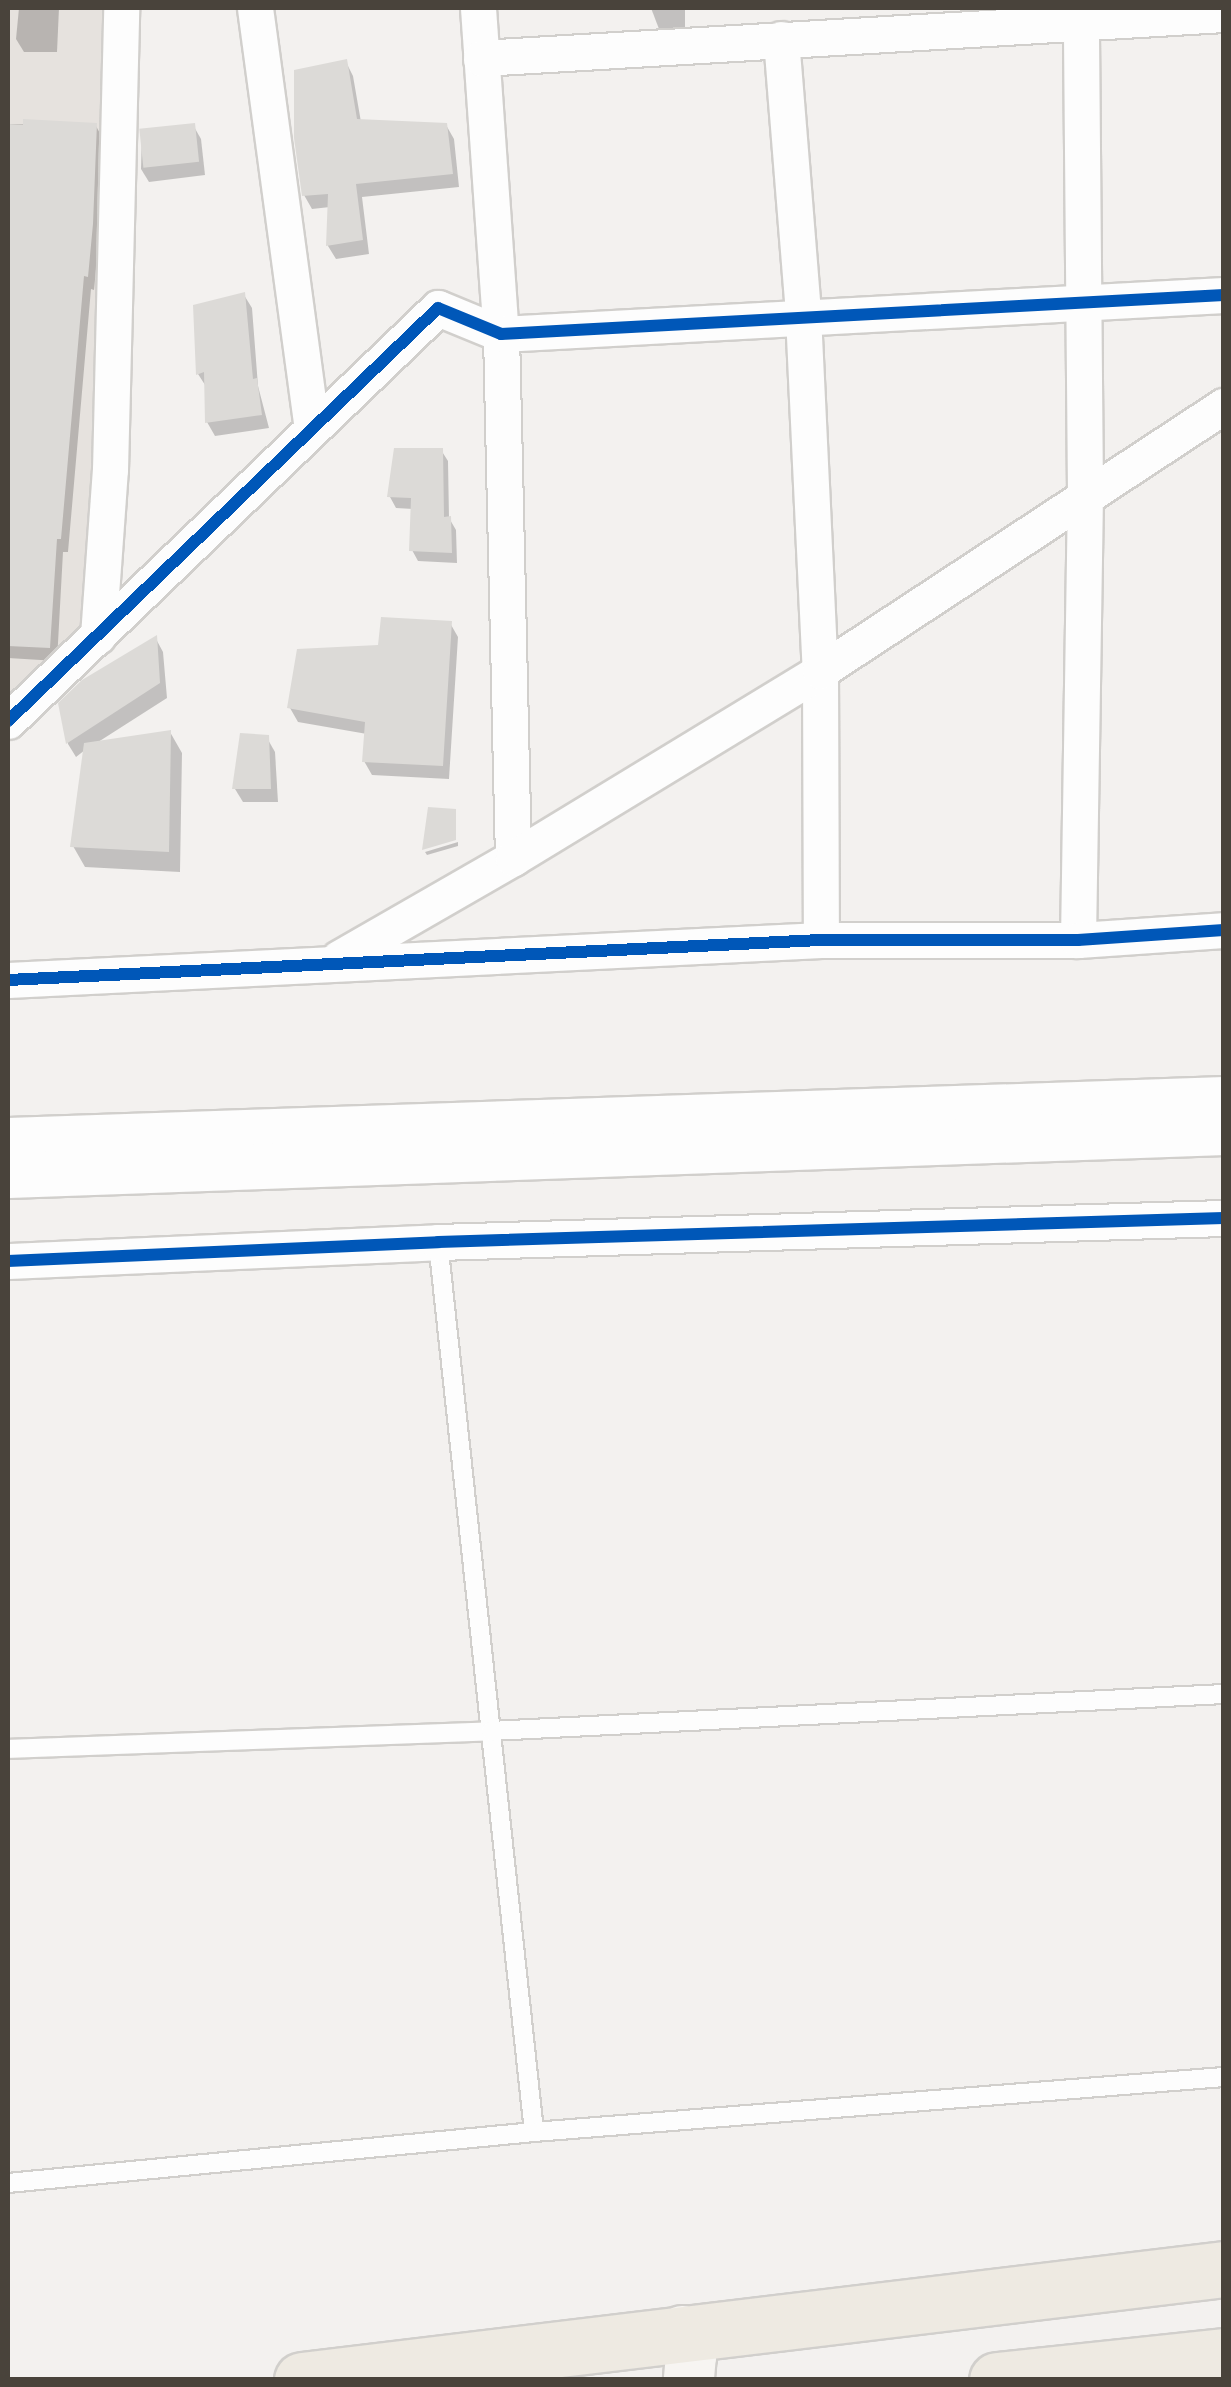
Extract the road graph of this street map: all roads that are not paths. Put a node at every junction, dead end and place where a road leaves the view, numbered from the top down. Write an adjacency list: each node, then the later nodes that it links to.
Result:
1 (120, 8): 15 (street)
2 (255, 8): 13 (street)
3 (478, 8): 7 (street)
4 (1081, 14): 5 (street); 6 (street); 9 (street)
5 (1224, 14)
6 (794, 28): 7 (street); 10 (street)
7 (481, 58): 11 (street)
8 (1224, 296): 9 (street)
9 (1082, 304): 10 (street); 14 (street)
10 (803, 315): 11 (street); 16 (street)
11 (500, 334): 13 (street); 18 (street)
12 (1224, 406): 14 (street)
13 (312, 428): 15 (street)
14 (1085, 494): 16 (street); 21 (street)
15 (98, 636): 17 (street)
16 (820, 671): 18 (street); 20 (street)
17 (8, 722)
18 (513, 858): 22 (street)
19 (1224, 930): 21 (street)
20 (821, 940): 21 (street); 22 (street)
21 (1078, 940)
22 (334, 961): 23 (street)
23 (8, 980)
24 (1224, 1099): 26 (street)
25 (1224, 1132): 27 (street)
26 (8, 1140)
27 (8, 1175)
28 (1224, 1218): 29 (street)
29 (438, 1242): 30 (street); 32 (lane)
30 (8, 1261)
31 (1224, 1694): 32 (lane)
32 (491, 1731): 33 (lane); 35 (lane)
33 (8, 1749)
34 (1224, 2077): 35 (lane)
35 (534, 2132): 36 (lane)
36 (8, 2183)
37 (1224, 2269): 38 (highway)
38 (686, 2355): 40 (highway)
39 (1224, 2356): 42 (highway)
40 (512, 2366): 41 (highway)
41 (302, 2380)
42 (997, 2380)

